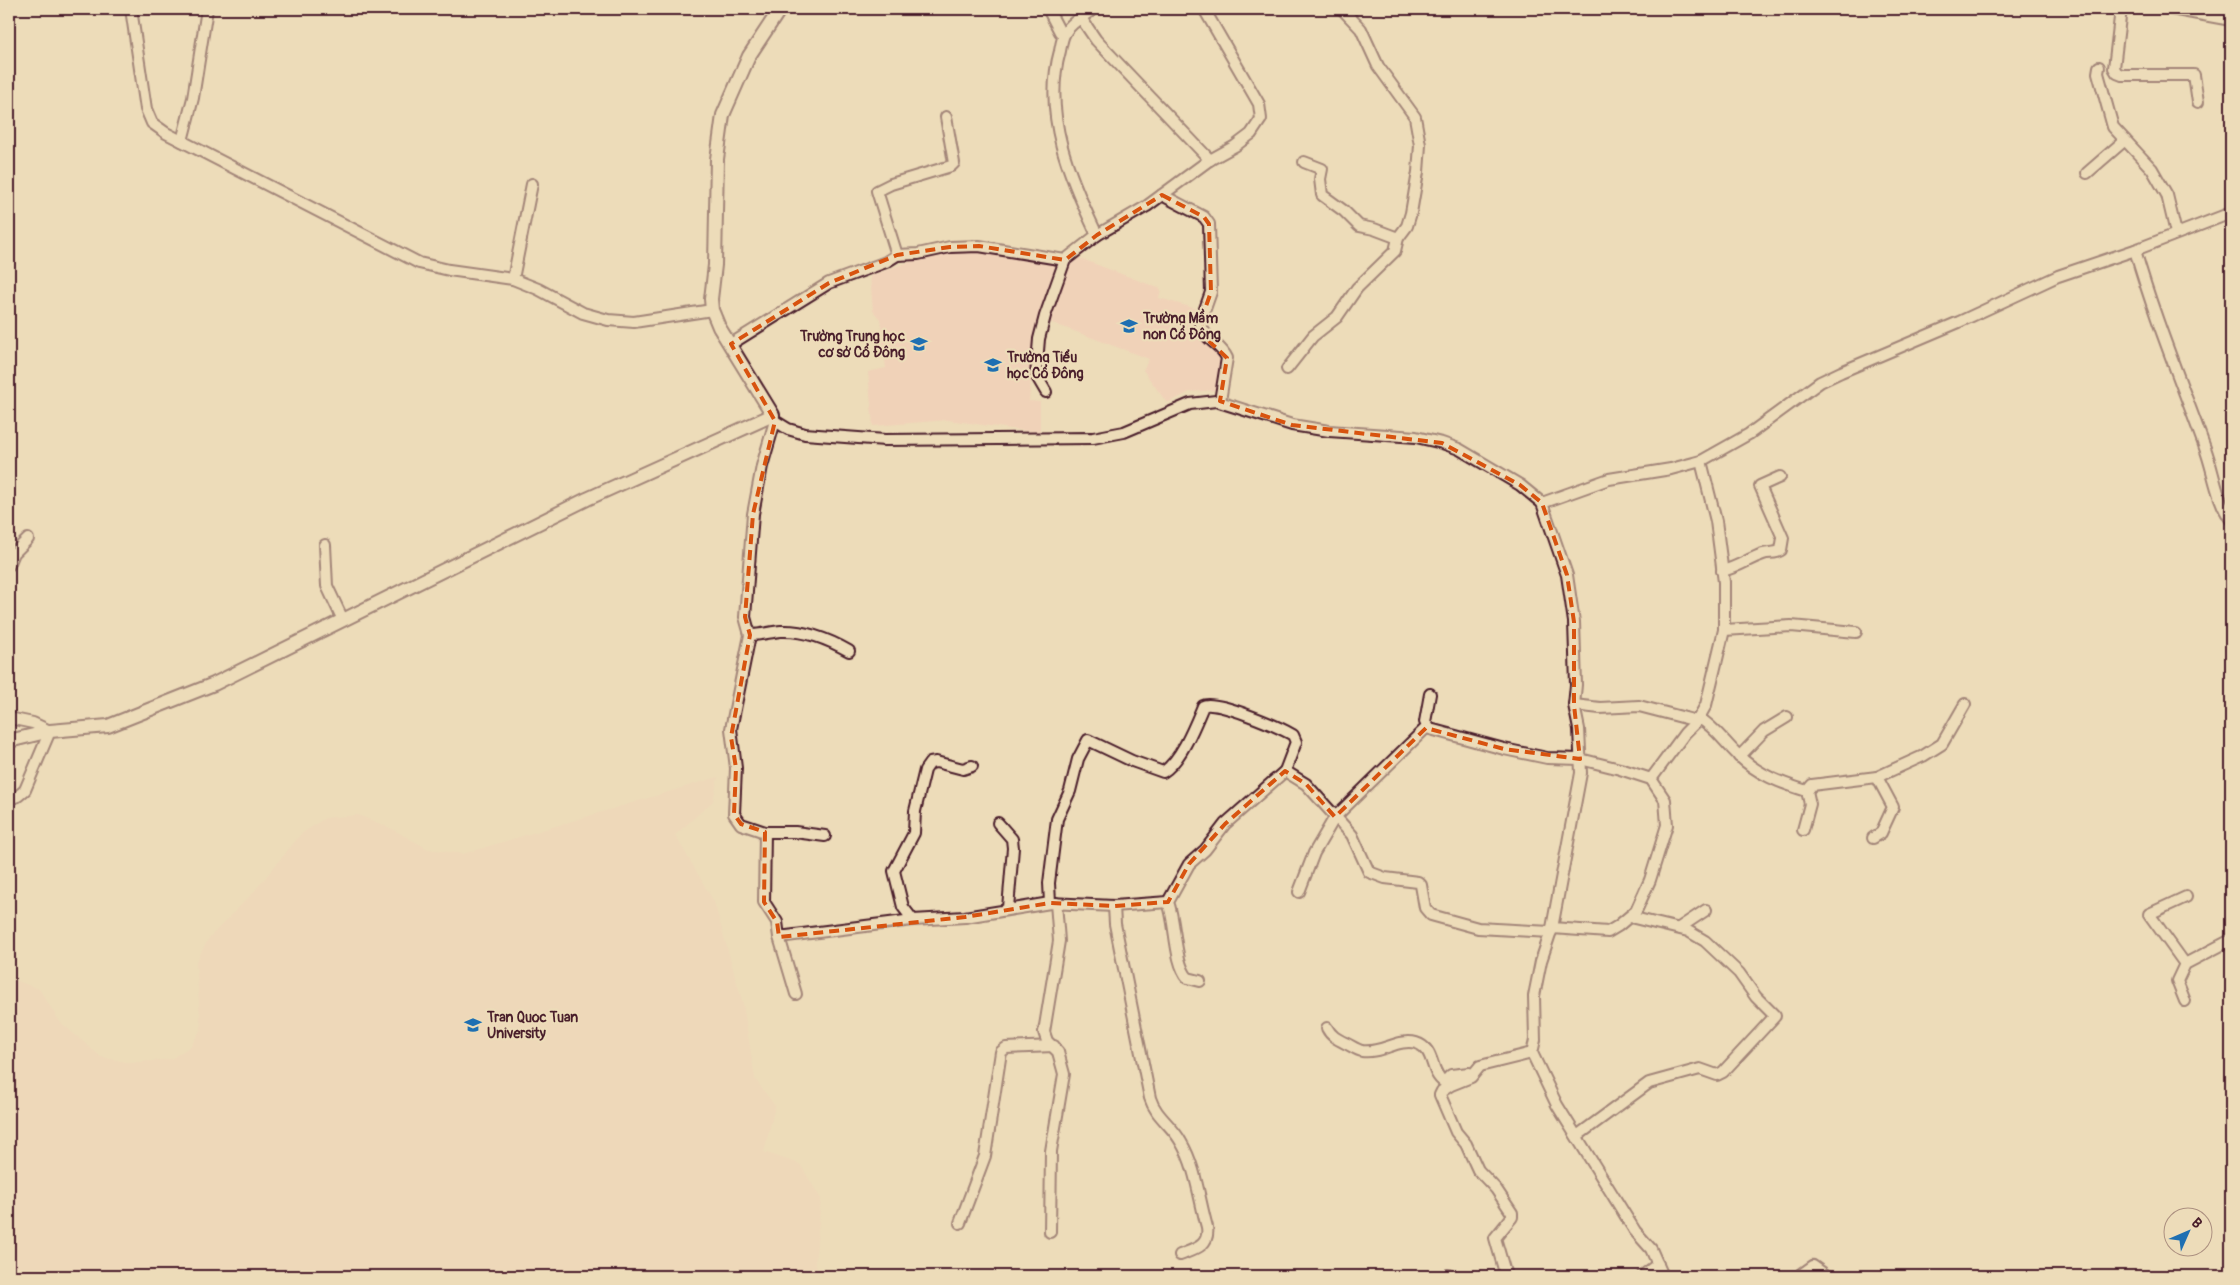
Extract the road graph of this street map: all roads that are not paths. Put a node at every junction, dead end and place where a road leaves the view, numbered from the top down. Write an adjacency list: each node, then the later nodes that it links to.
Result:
1 (131, 9): 17 (street)
2 (207, 9): 17 (street)
3 (780, 9): 31 (street)
4 (1048, 9): 12 (street)
5 (1094, 9): 10 (street)
6 (1204, 9): 18 (street)
7 (1342, 9): 26 (street)
8 (2121, 9): 14 (street)
9 (2171, 9): 11 (street)
10 (1081, 18): 12 (street); 18 (street)
11 (2231, 20)
12 (1064, 34): 25 (street)
13 (2098, 67): 16 (street)
14 (2198, 102)
15 (946, 117): 28 (street)
16 (2125, 140): 20 (street); 24 (street)
17 (182, 142): 30 (street)
18 (1210, 160): 22 (street)
19 (1304, 162): 26 (street)
20 (2087, 174)
21 (532, 184): 30 (street)
22 (1162, 195): 25 (street); 35 (street)
23 (2231, 213): 24 (street)
24 (2176, 233): 27 (street)
25 (1096, 235): 29 (street)
26 (1398, 238): 33 (street)
27 (2135, 250): 37 (street); 40 (street)
28 (897, 255): 29 (street); 32 (street)
29 (1065, 260): 34 (street)
30 (513, 278): 31 (street)
31 (712, 310): 32 (street)
32 (731, 344): 36 (street)
33 (1286, 368)
34 (1046, 392)
35 (1220, 401): 36 (street); 39 (street)
36 (774, 418): 45 (street); 48 (street)
37 (1701, 461): 39 (street); 44 (street)
38 (1780, 478): 44 (street)
39 (1542, 503): 52 (street)
40 (2231, 520)
41 (28, 539): 43 (street)
42 (325, 545): 45 (street)
43 (9, 565)
44 (1722, 571): 46 (street)
45 (343, 620): 57 (street)
46 (1724, 630): 47 (street); 55 (street)
47 (1856, 632)
48 (750, 635): 49 (street); 70 (street)
49 (849, 651)
50 (1430, 694): 56 (street)
51 (1965, 704): 63 (street)
52 (1574, 705): 55 (street); 60 (street)
53 (1788, 717): 59 (street)
54 (9, 718): 57 (street)
55 (1698, 720): 59 (street); 64 (street)
56 (1428, 727): 60 (street); 67 (street)
57 (50, 731): 58 (street); 66 (street)
58 (9, 741)
59 (1739, 756): 65 (street)
60 (1580, 759): 64 (street); 83 (street)
61 (972, 766): 81 (street)
62 (1285, 771): 67 (street); 75 (street); 76 (street)
63 (1877, 777): 65 (street); 72 (street)
64 (1652, 779): 80 (street)
65 (1807, 791): 69 (street)
66 (9, 799)
67 (1335, 817): 73 (street); 83 (street)
68 (998, 823): 78 (street)
69 (1803, 830)
70 (765, 832): 71 (street); 84 (street)
71 (825, 836)
72 (1873, 838)
73 (1299, 892)
74 (2186, 897): 86 (street)
75 (1168, 902): 77 (street); 87 (street)
76 (1053, 903): 77 (street); 78 (street); 91 (street)
77 (1114, 906): 97 (street)
78 (1008, 908): 81 (street)
79 (1706, 910): 82 (street)
80 (1630, 917): 82 (street); 83 (street)
81 (913, 920): 84 (street)
82 (1679, 928): 94 (street)
83 (1551, 930): 92 (street)
84 (779, 937): 88 (street)
85 (2230, 942): 86 (street)
86 (2185, 964): 89 (street)
87 (1200, 981)
88 (796, 994)
89 (2185, 1001)
90 (1328, 1028): 93 (street)
91 (1054, 1046): 95 (street); 96 (street)
92 (1532, 1053): 93 (street); 94 (street)
93 (1474, 1072): 99 (street)
94 (1578, 1136): 98 (street)
95 (960, 1223)
96 (1050, 1232)
97 (1180, 1255)
98 (1661, 1272): 100 (street)
99 (1506, 1276)
100 (1642, 1276)
101 (1799, 1276): 102 (street)
102 (1827, 1276)

